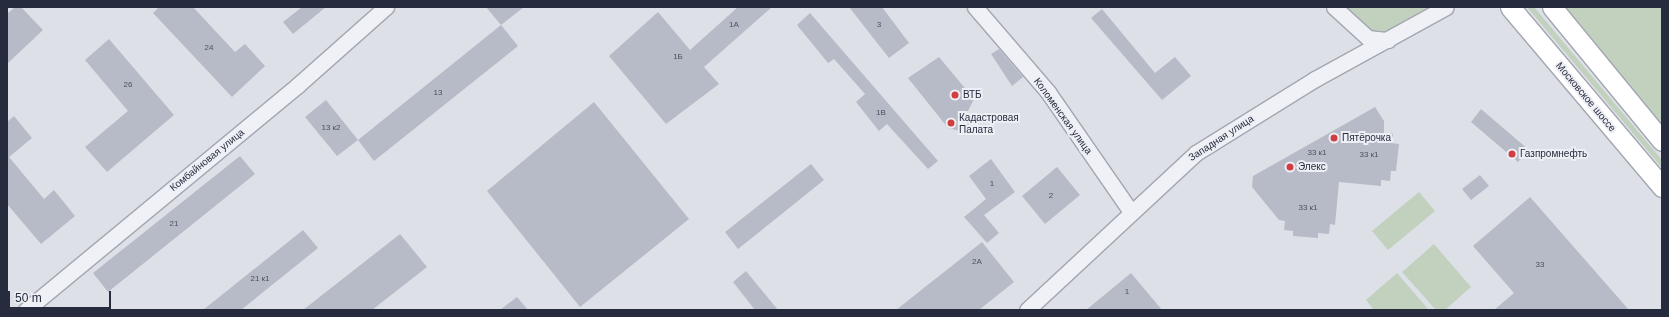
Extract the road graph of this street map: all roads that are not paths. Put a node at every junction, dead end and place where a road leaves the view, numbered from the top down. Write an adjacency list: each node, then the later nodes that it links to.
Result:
1 (386, 7): 11 (street, Комбайновая улица)
2 (975, 7): 10 (street, Коломенская улица)
3 (1334, 7): 7 (street)
4 (1446, 7): 7 (street, Западная улица)
5 (1510, 7): 9 (main road, Московское шоссе)
6 (1552, 7): 8 (main road)
7 (1388, 40): 10 (street, Западная улица)
8 (1662, 141)
9 (1662, 187)
10 (1131, 212): 12 (street, Западная улица)
11 (26, 310)
12 (1027, 310)

